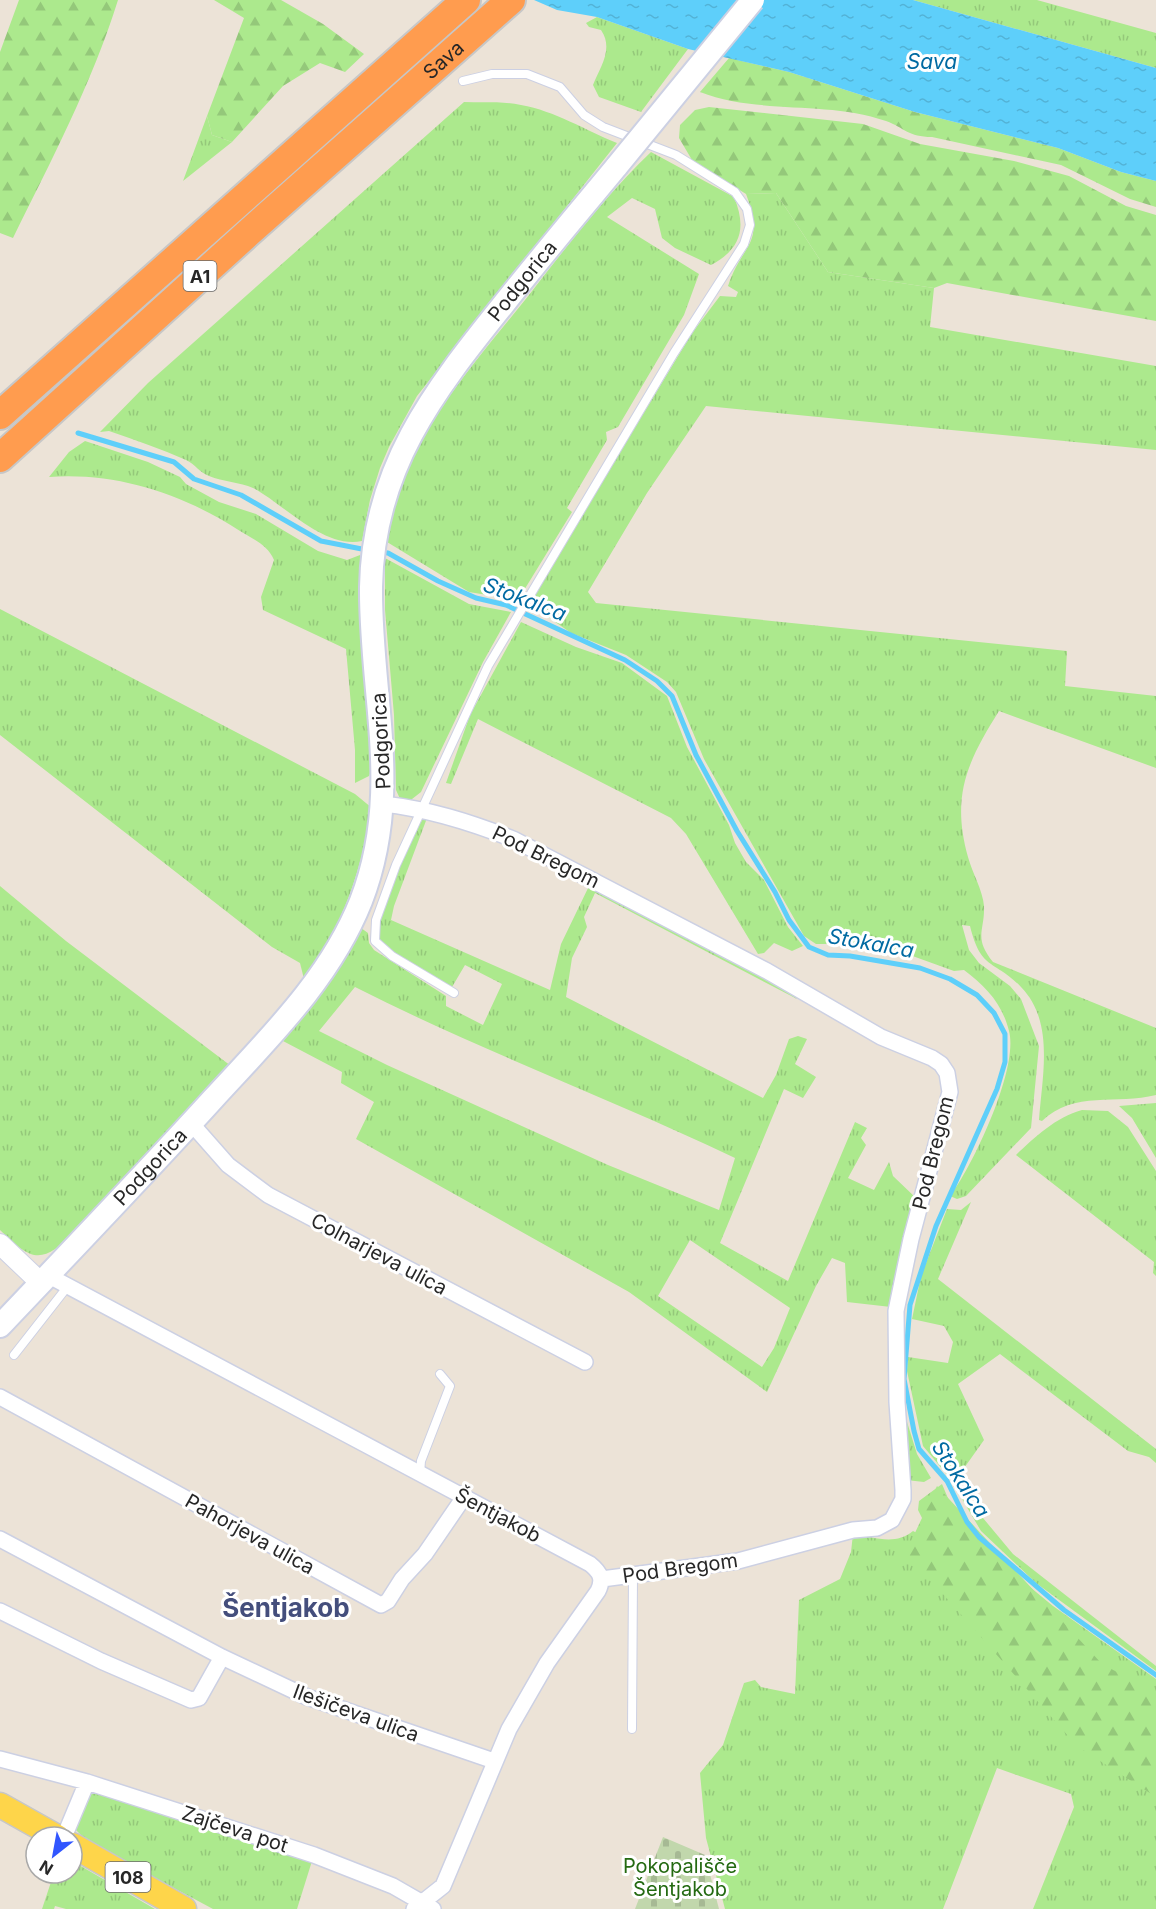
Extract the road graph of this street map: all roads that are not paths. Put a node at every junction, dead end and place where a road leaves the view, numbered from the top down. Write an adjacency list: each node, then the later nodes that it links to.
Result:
1 (465, 0): 5 (highway, Sava / A1)
2 (511, 0): 6 (highway, Sava / A1)
3 (753, 0): 7 (main road, Podgorica, bridge)
4 (463, 81): 8 (lane)
5 (0, 415)
6 (0, 458)
7 (384, 804): 8 (street, Pod Bregom); 10 (main road, Podgorica)
8 (422, 808): 9 (lane); 21 (street, Pod Bregom)
9 (454, 993)
10 (191, 1123): 12 (main road, Podgorica); 15 (street, Colnarjeva ulica)
11 (0, 1244): 12 (street)
12 (52, 1282): 13 (main road, Podgorica); 14 (lane); 18 (street, Šentjakob)
13 (0, 1326)
14 (14, 1355)
15 (585, 1362)
16 (441, 1374): 18 (lane)
17 (0, 1397): 19 (street, Pahorjeva ulica)
18 (420, 1475): 19 (street, Šentjakob)
19 (464, 1497): 22 (street, Šentjakob)
20 (0, 1539): 24 (street, Ilešičeva ulica)
21 (633, 1575): 22 (street, Pod Bregom); 25 (lane)
22 (602, 1579): 27 (street)
23 (0, 1611): 24 (street)
24 (222, 1657): 27 (street, Ilešičeva ulica)
25 (632, 1728)
26 (0, 1759): 28 (street, Zajčeva pot)
27 (494, 1761): 33 (street)
28 (87, 1782): 31 (street); 33 (street, Zajčeva pot)
29 (0, 1805): 30 (main road)
30 (36, 1825)
31 (69, 1825)
32 (84, 1852): 34 (main road, 108)
33 (423, 1907)
34 (184, 1909)

